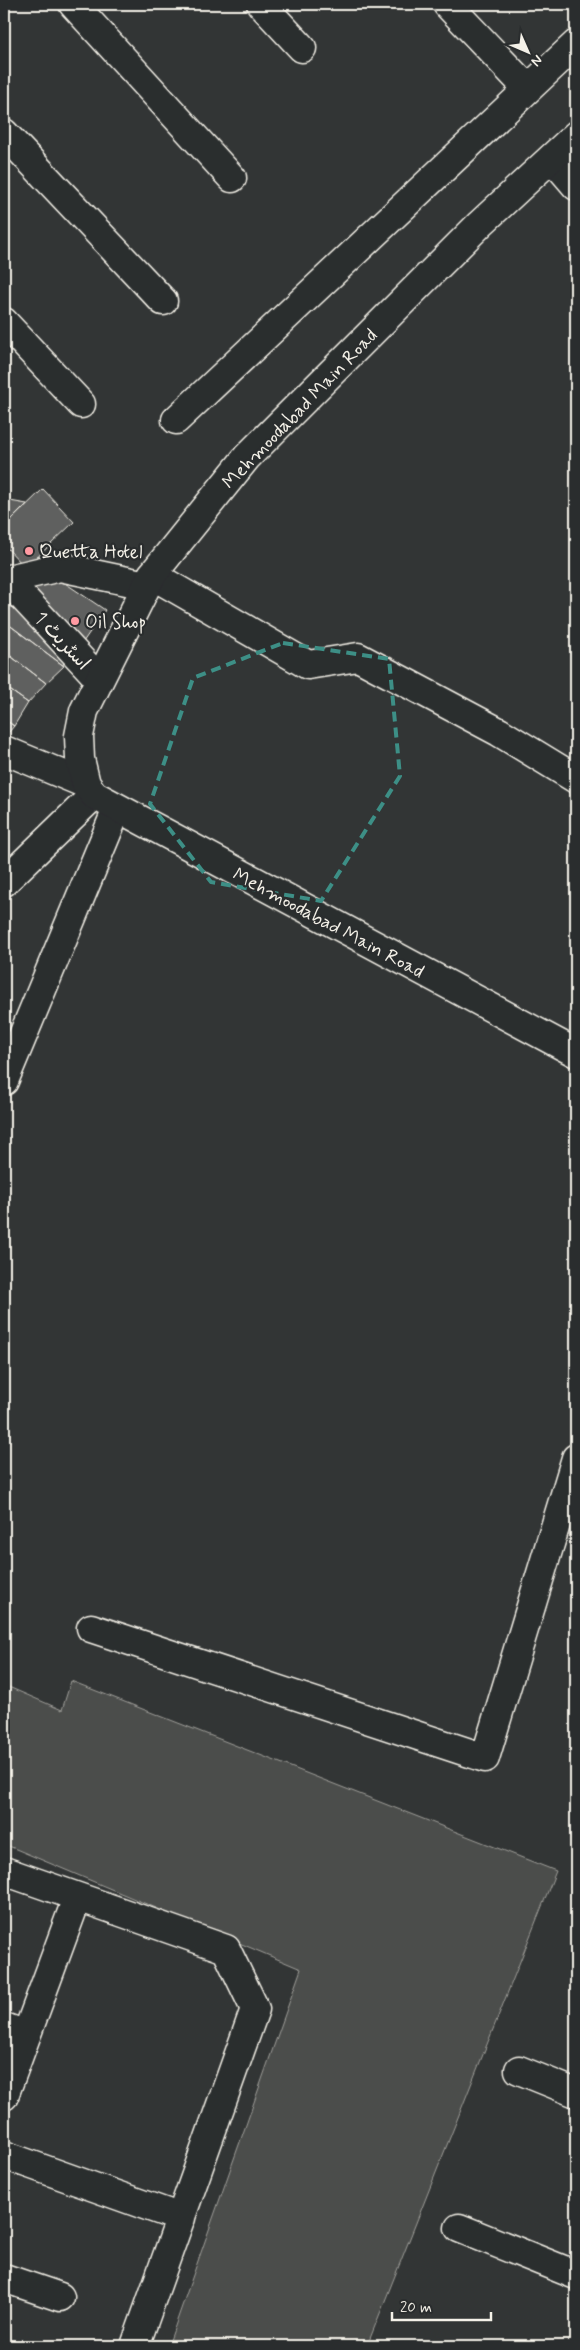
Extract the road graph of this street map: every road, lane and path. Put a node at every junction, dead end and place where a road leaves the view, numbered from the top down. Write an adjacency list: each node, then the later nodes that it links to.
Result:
1 (73, 4): 10 (street)
2 (261, 4): 5 (street)
3 (447, 4): 6 (street)
4 (576, 44): 6 (street)
5 (302, 48)
6 (528, 89): 15 (street)
7 (4, 133): 12 (street)
8 (576, 135): 9 (street, Mehmoodabad Main Road)
9 (552, 158): 11 (street); 16 (street, Mehmoodabad Main Road)
10 (232, 178)
11 (576, 186)
12 (163, 301)
13 (4, 322): 14 (street)
14 (81, 404)
15 (176, 420)
16 (149, 580): 17 (street, اسٹریٹ 1); 18 (street, Mehmoodabad Main Road); 20 (street, اسٹریٹ 1)
17 (5, 582): 18 (street, اسٹریٹ 1)
18 (99, 679): 21 (street, Mehmoodabad Main Road)
19 (4, 750): 21 (street, Mehmoodabad Main Road)
20 (576, 779)
21 (99, 796): 22 (street); 23 (street, Mehmoodabad Main Road); 24 (street)
22 (4, 882)
23 (576, 1053)
24 (4, 1081)
25 (576, 1458): 26 (street)
26 (91, 1628)
27 (4, 1871): 28 (street)
28 (77, 1898): 29 (street); 34 (street)
29 (15, 2031): 32 (street)
30 (519, 2070): 31 (street)
31 (576, 2093)
32 (4, 2096)
33 (4, 2156): 34 (street)
34 (181, 2218): 39 (street)
35 (459, 2228): 36 (street)
36 (576, 2275)
37 (4, 2278): 38 (street)
38 (60, 2297)
39 (135, 2346)

